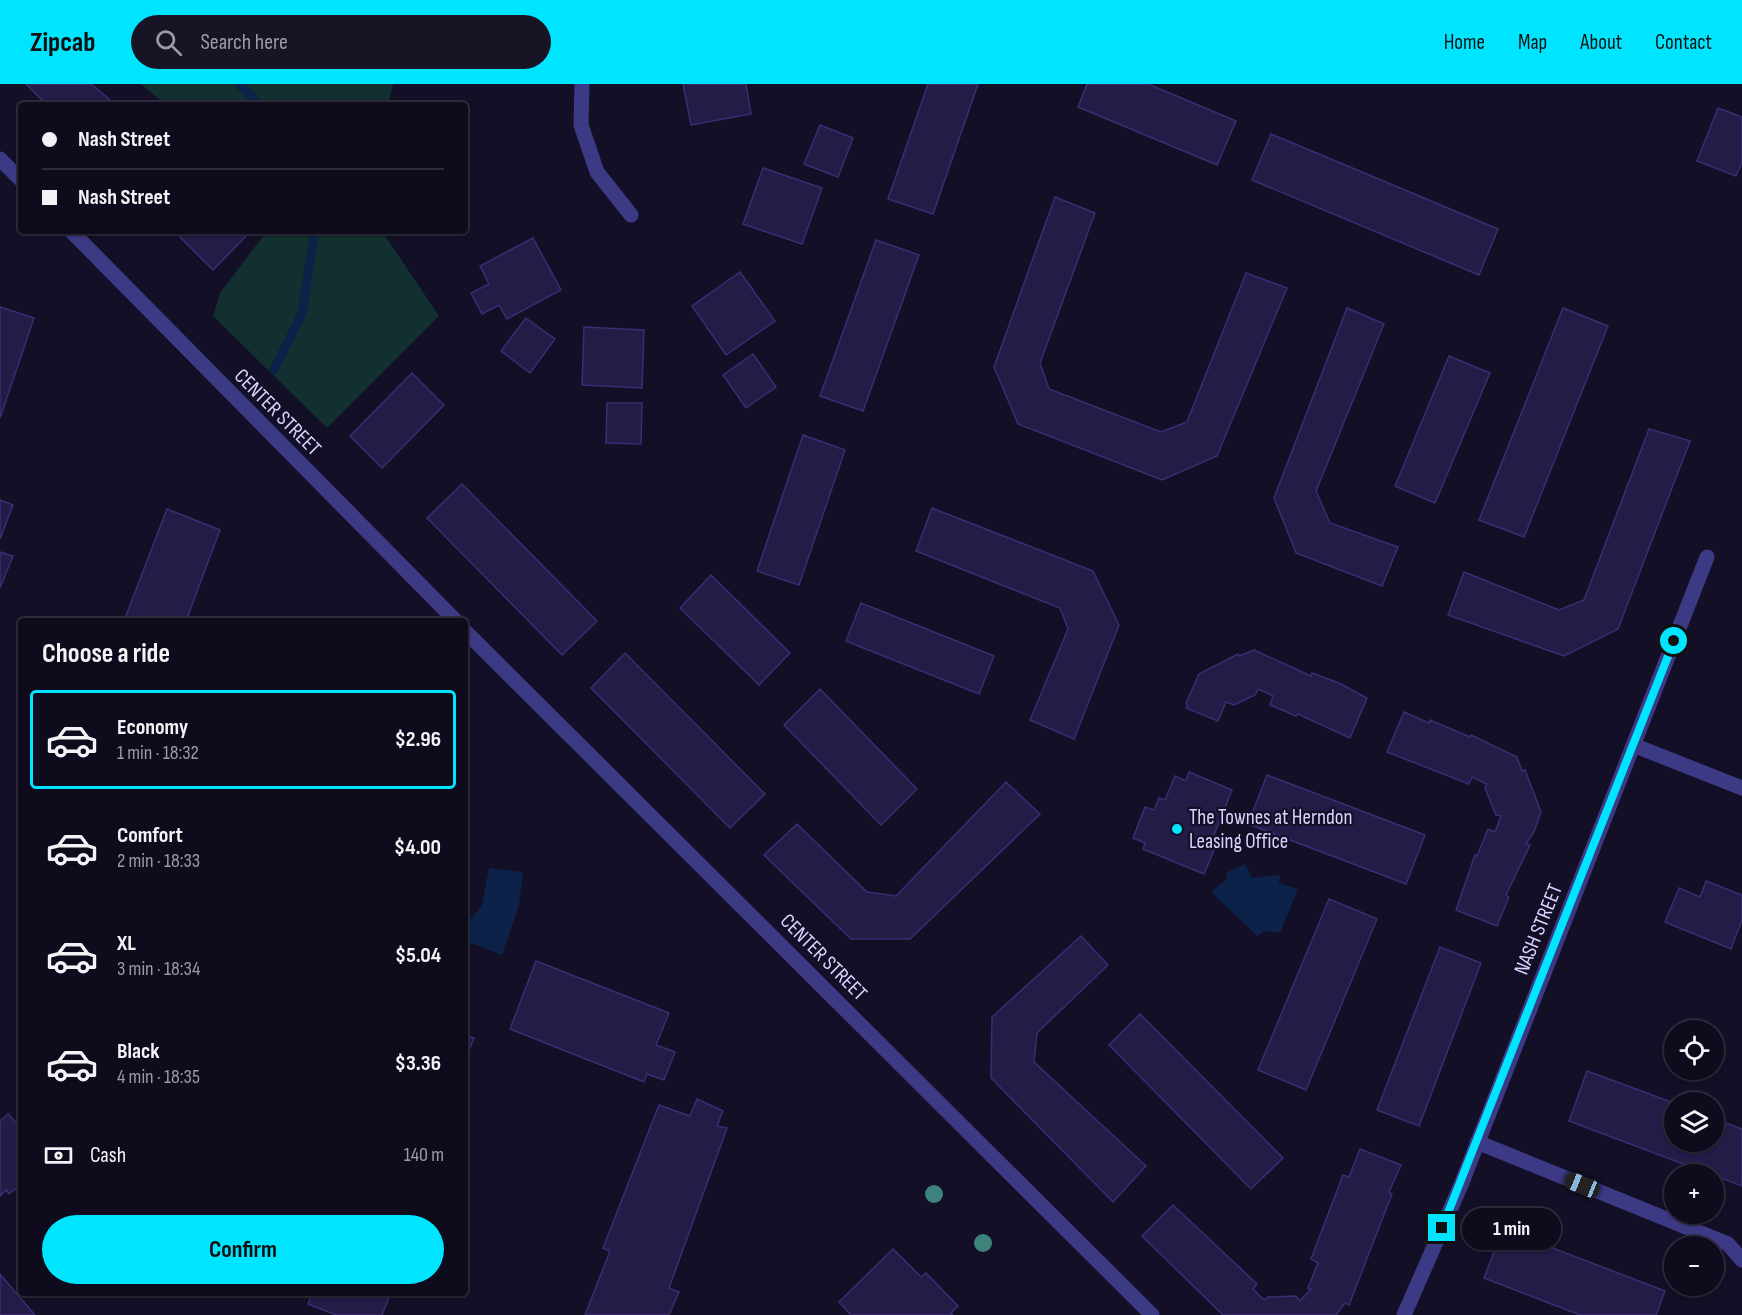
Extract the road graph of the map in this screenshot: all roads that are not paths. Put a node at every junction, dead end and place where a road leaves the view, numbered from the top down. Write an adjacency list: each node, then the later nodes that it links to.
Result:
1 (582, 84): 4 (street)
2 (0, 159): 3 (street)
3 (18, 177)
4 (631, 215)
5 (74, 234): 7 (street, CENTER STREET)
6 (1707, 557): 9 (street, NASH STREET)
7 (453, 618)
8 (468, 633): 13 (street, CENTER STREET)
9 (1633, 745): 10 (street); 11 (street, NASH STREET)
10 (1742, 788)
11 (1477, 1142): 12 (street); 14 (street, NASH STREET)
12 (1742, 1260)
13 (1152, 1315)
14 (1404, 1315)

